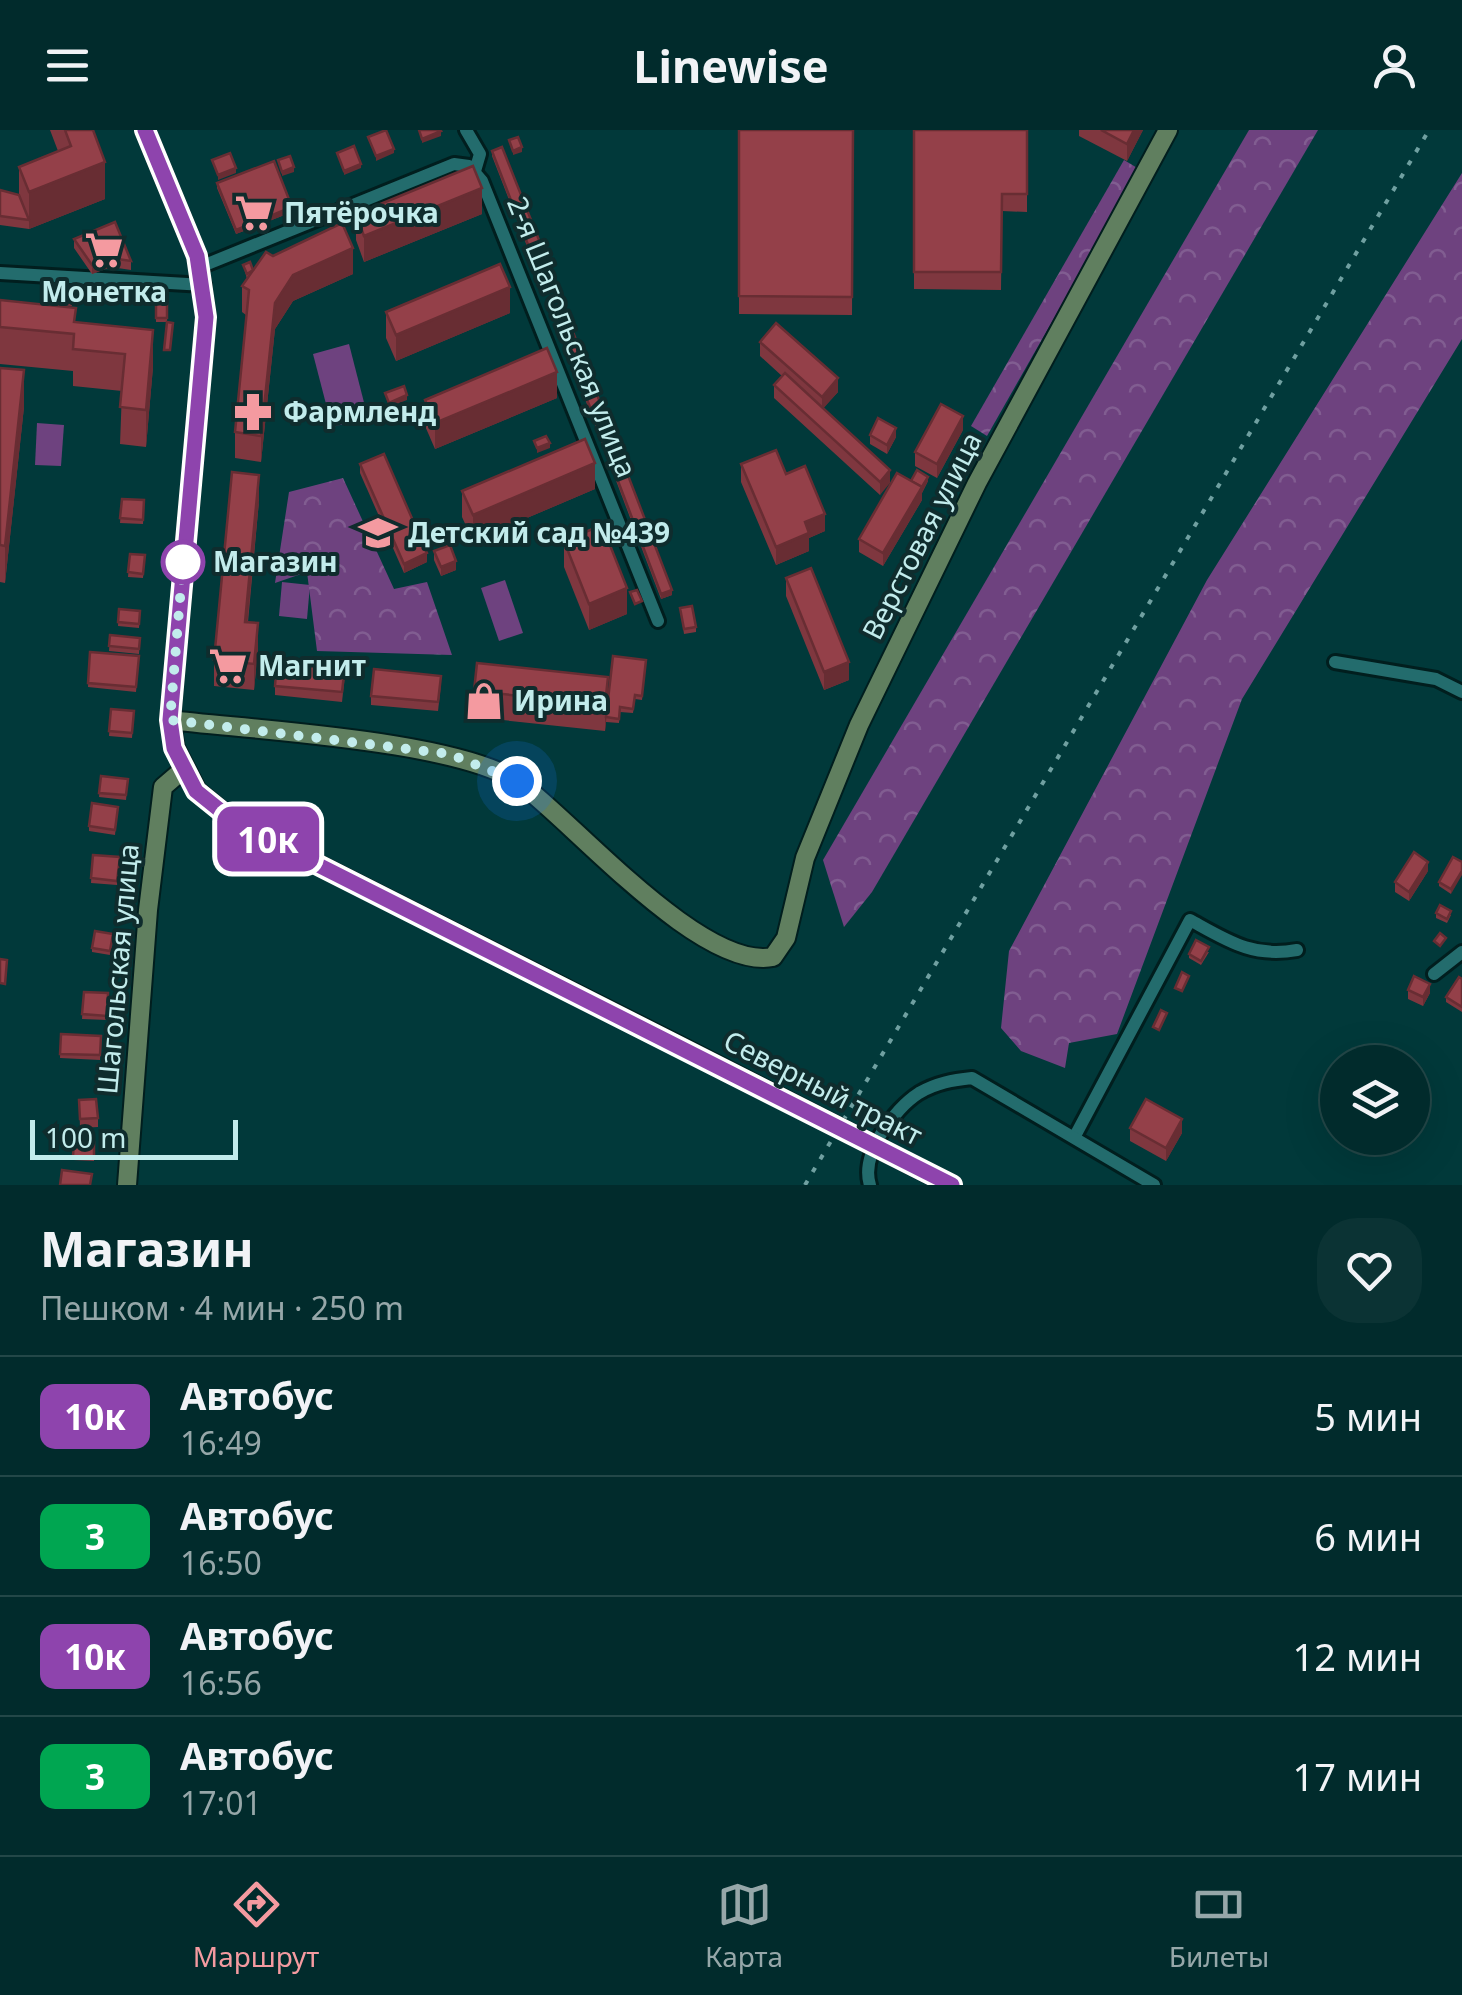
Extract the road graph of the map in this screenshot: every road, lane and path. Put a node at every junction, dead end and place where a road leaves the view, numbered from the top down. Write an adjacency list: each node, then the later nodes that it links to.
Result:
1 (145, 130): 6 (street)
2 (466, 130): 4 (street, 2-я Шагольская улица)
3 (1168, 130): 10 (street, Верстовая улица)
4 (475, 171): 6 (street); 7 (street, 2-я Шагольская улица)
5 (0, 274): 6 (street)
6 (202, 276): 10 (street)
7 (658, 621)
8 (1335, 662): 9 (street)
9 (1462, 692)
10 (170, 720): 11 (street)
11 (184, 769): 16 (street, Шагольская улица); 18 (street, Северный тракт, bridge)
12 (1298, 950): 15 (street)
13 (1462, 952): 14 (street)
14 (1434, 974)
15 (1074, 1136): 17 (street); 19 (street)
16 (127, 1185)
17 (870, 1185)
18 (952, 1185)
19 (1154, 1185)

